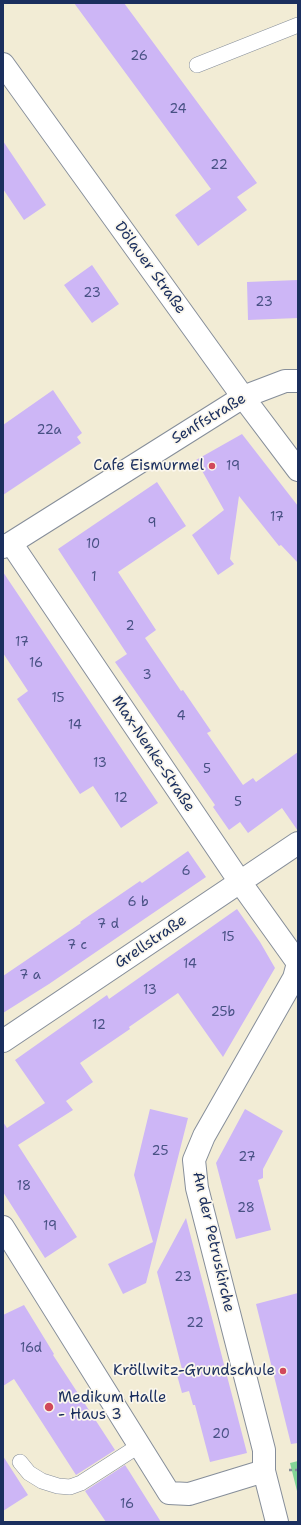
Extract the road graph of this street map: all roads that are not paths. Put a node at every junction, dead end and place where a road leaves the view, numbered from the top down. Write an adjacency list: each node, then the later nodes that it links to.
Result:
1 (298, 25): 3 (lane)
2 (3, 64): 5 (street, Dölauer Straße)
3 (197, 65)
4 (298, 381): 5 (street, Senffstraße)
5 (243, 397): 6 (street, Dölauer Straße); 7 (street, Senffstraße)
6 (298, 470)
7 (7, 545): 9 (street, Max-Nenke-Straße)
8 (298, 843): 9 (street, Grellstraße)
9 (240, 882): 10 (street, Max-Nenke-Straße); 11 (street, Grellstraße)
10 (298, 963): 15 (street, An der Petruskirche)
11 (3, 1040)
12 (3, 1227): 13 (street)
13 (140, 1445): 14 (lane); 15 (street)
14 (20, 1462)
15 (264, 1471): 16 (street, An der Petruskirche)
16 (277, 1522)

